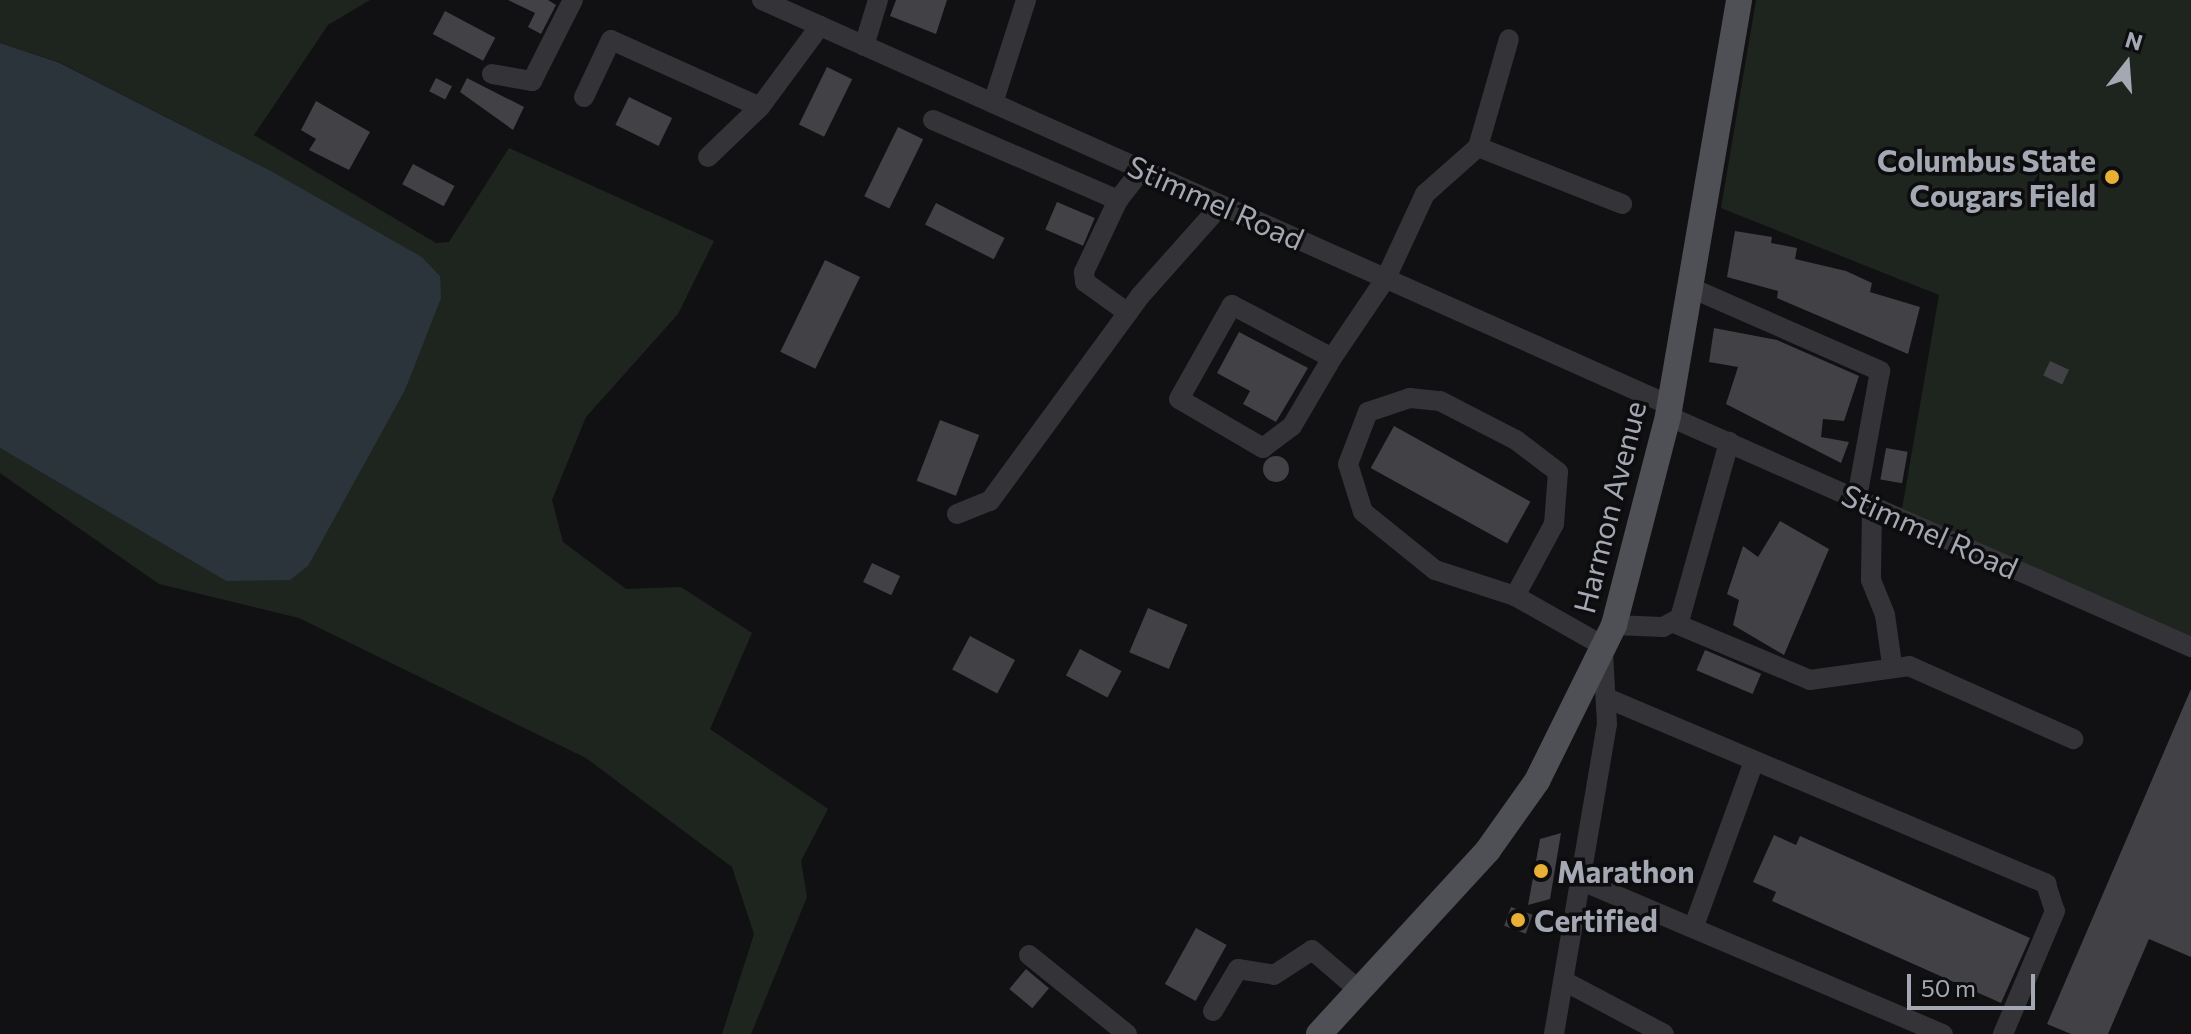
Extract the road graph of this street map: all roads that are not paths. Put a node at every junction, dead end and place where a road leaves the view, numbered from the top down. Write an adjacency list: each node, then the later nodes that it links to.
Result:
1 (573, 0): 9 (street)
2 (762, 0): 6 (street, Stimmel Road)
3 (878, 0): 8 (street)
4 (1026, 0): 11 (street)
5 (1739, 0): 21 (main road, Harmon Avenue)
6 (820, 26): 8 (street, Stimmel Road); 12 (street)
7 (1509, 39): 14 (street)
8 (864, 46): 11 (street, Stimmel Road)
9 (492, 74)
10 (584, 97): 12 (street)
11 (993, 103): 16 (street, Stimmel Road)
12 (760, 107): 15 (street)
13 (933, 120): 17 (street)
14 (1478, 147): 18 (street); 20 (street)
15 (708, 157)
16 (1142, 169): 17 (street); 19 (street, Stimmel Road)
17 (1118, 200): 22 (street)
18 (1622, 204)
19 (1221, 205): 20 (street, Stimmel Road); 22 (street)
20 (1386, 278): 23 (street); 24 (street, Stimmel Road)
21 (1689, 287): 24 (main road, Harmon Avenue); 26 (street)
22 (1128, 313): 27 (street)
23 (1332, 358): 23 (street)
24 (1669, 410): 25 (street, Stimmel Road); 30 (main road, Harmon Avenue)
25 (1729, 442): 26 (street, Stimmel Road); 29 (street)
26 (1864, 502): 31 (street, Stimmel Road); 32 (street)
27 (957, 514)
28 (1515, 596): 28 (street); 30 (street)
29 (1674, 623): 30 (street); 32 (street)
30 (1607, 641): 33 (street); 40 (main road, Harmon Avenue)
31 (2191, 647)
32 (1892, 664): 34 (street)
33 (1609, 699): 35 (street); 36 (street)
34 (2073, 739)
35 (1754, 761): 37 (street); 47 (street)
36 (1582, 881): 37 (street); 39 (street)
37 (1694, 926): 46 (street)
38 (1029, 955): 42 (street)
39 (1564, 981): 44 (street); 45 (street)
40 (1360, 991): 41 (street); 43 (main road, Harmon Avenue)
41 (1213, 1011)
42 (1127, 1034)
43 (1319, 1034)
44 (1554, 1034)
45 (1664, 1034)
46 (1943, 1034)
47 (2003, 1034)

